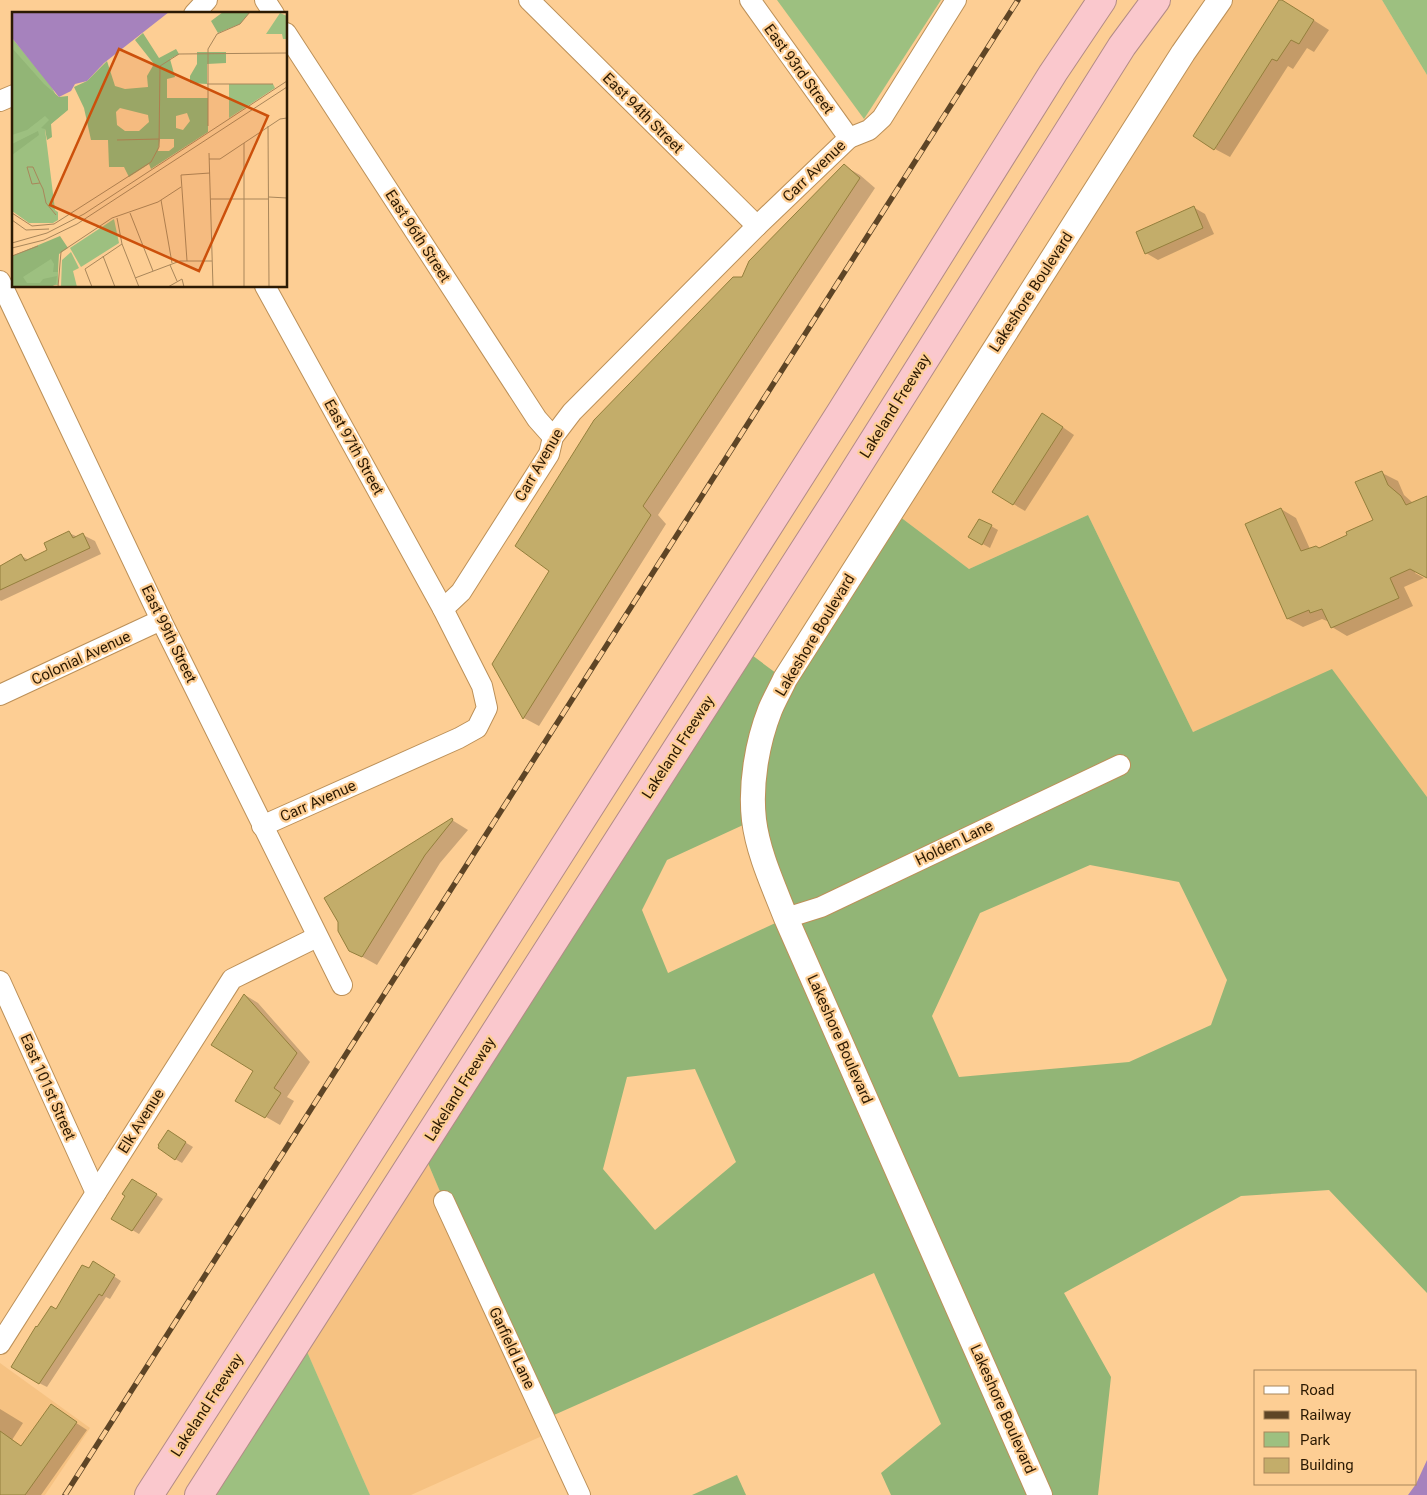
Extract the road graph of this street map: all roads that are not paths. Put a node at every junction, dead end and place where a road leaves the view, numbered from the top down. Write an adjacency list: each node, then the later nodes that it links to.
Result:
1 (208, 0): 11 (street)
2 (265, 0): 12 (street)
3 (529, 0): 19 (street, East 94th Street)
4 (750, 0): 17 (street, East 93rd Street)
5 (956, 0): 17 (street, Carr Avenue)
6 (1088, 0): 14 (highway)
7 (1102, 0): 14 (highway, Lakeland Freeway)
8 (1156, 0): 18 (highway, Lakeland Freeway)
9 (1177, 0): 18 (highway)
10 (1220, 0): 28 (street, Lakeshore Boulevard)
11 (196, 12)
12 (273, 12)
13 (288, 35): 22 (street, East 96th Street)
14 (1053, 73): 35 (highway, Lakeland Freeway)
15 (12, 96): 16 (street)
16 (0, 101)
17 (849, 138): 19 (street, Carr Avenue)
18 (1026, 197): 36 (highway, Lakeland Freeway)
19 (757, 226): 22 (street, Carr Avenue)
20 (0, 281): 24 (street, East 99th Street)
21 (266, 288): 23 (street, East 97th Street)
22 (553, 437): 23 (street, Carr Avenue)
23 (444, 609): 27 (street, Carr Avenue)
24 (161, 620): 25 (street, Colonial Avenue); 27 (street, East 99th Street)
25 (0, 695)
26 (1120, 765): 28 (street, Holden Lane)
27 (262, 826): 29 (street, East 99th Street)
28 (786, 918): 38 (street, Lakeshore Boulevard)
29 (317, 937): 31 (street, East 99th Street); 32 (street, Elk Avenue)
30 (0, 981): 32 (street, East 101st Street)
31 (342, 986)
32 (96, 1193): 34 (street, Elk Avenue)
33 (444, 1201): 37 (street, Garfield Lane)
34 (0, 1344)
35 (149, 1495)
36 (200, 1495)
37 (580, 1495)
38 (1040, 1495)

